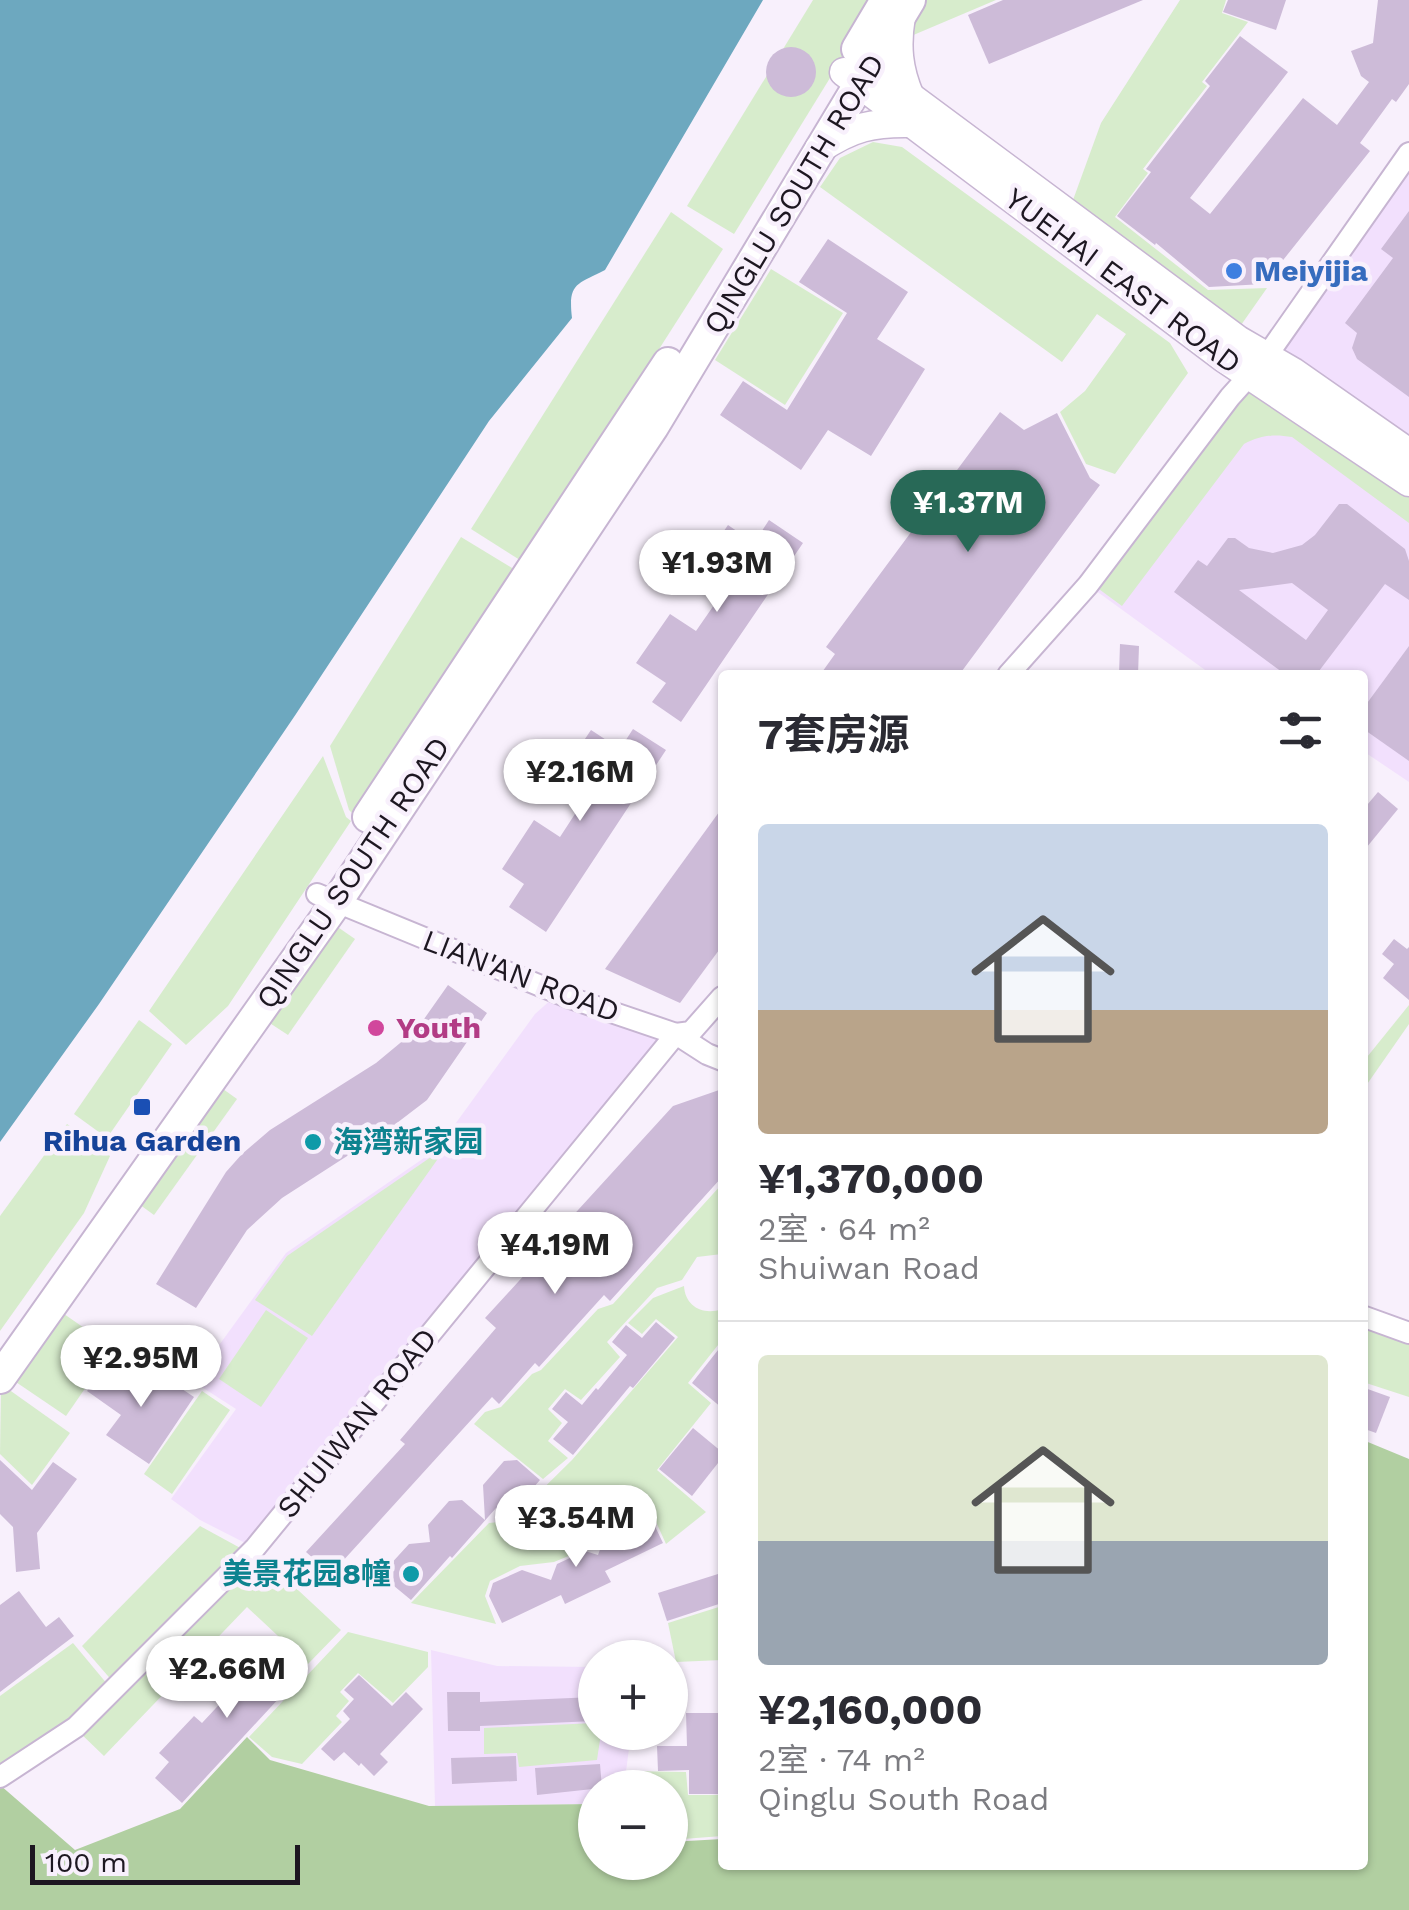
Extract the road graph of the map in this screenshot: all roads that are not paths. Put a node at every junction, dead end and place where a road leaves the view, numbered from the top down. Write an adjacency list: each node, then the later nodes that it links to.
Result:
1 (899, 5): 2 (highway, QINGLU SOUTH ROAD); 3 (main road)
2 (857, 69): 3 (main road, YUEHAI EAST ROAD); 4 (highway, QINGLU SOUTH ROAD); 10 (highway, QINGLU SOUTH ROAD)
3 (911, 110): 4 (main road); 6 (main road, YUEHAI EAST ROAD)
4 (819, 150): 10 (highway, QINGLU SOUTH ROAD)
5 (1409, 153): 6 (street)
6 (1258, 367): 7 (main road, YUEHAI EAST ROAD); 8 (main road, YUEHAI EAST ROAD); 9 (street)
7 (1409, 454)
8 (1409, 482)
9 (1012, 670)
10 (327, 898): 12 (street, LIAN'AN ROAD); 16 (highway, QINGLU SOUTH ROAD); 17 (highway, QINGLU SOUTH ROAD)
11 (718, 1001): 12 (street, SHUIWAN ROAD)
12 (676, 1034): 13 (street, LIAN'AN ROAD); 18 (street, SHUIWAN ROAD)
13 (718, 1058)
14 (1368, 1318): 15 (street)
15 (1409, 1333)
16 (0, 1347)
17 (0, 1378)
18 (0, 1778)

